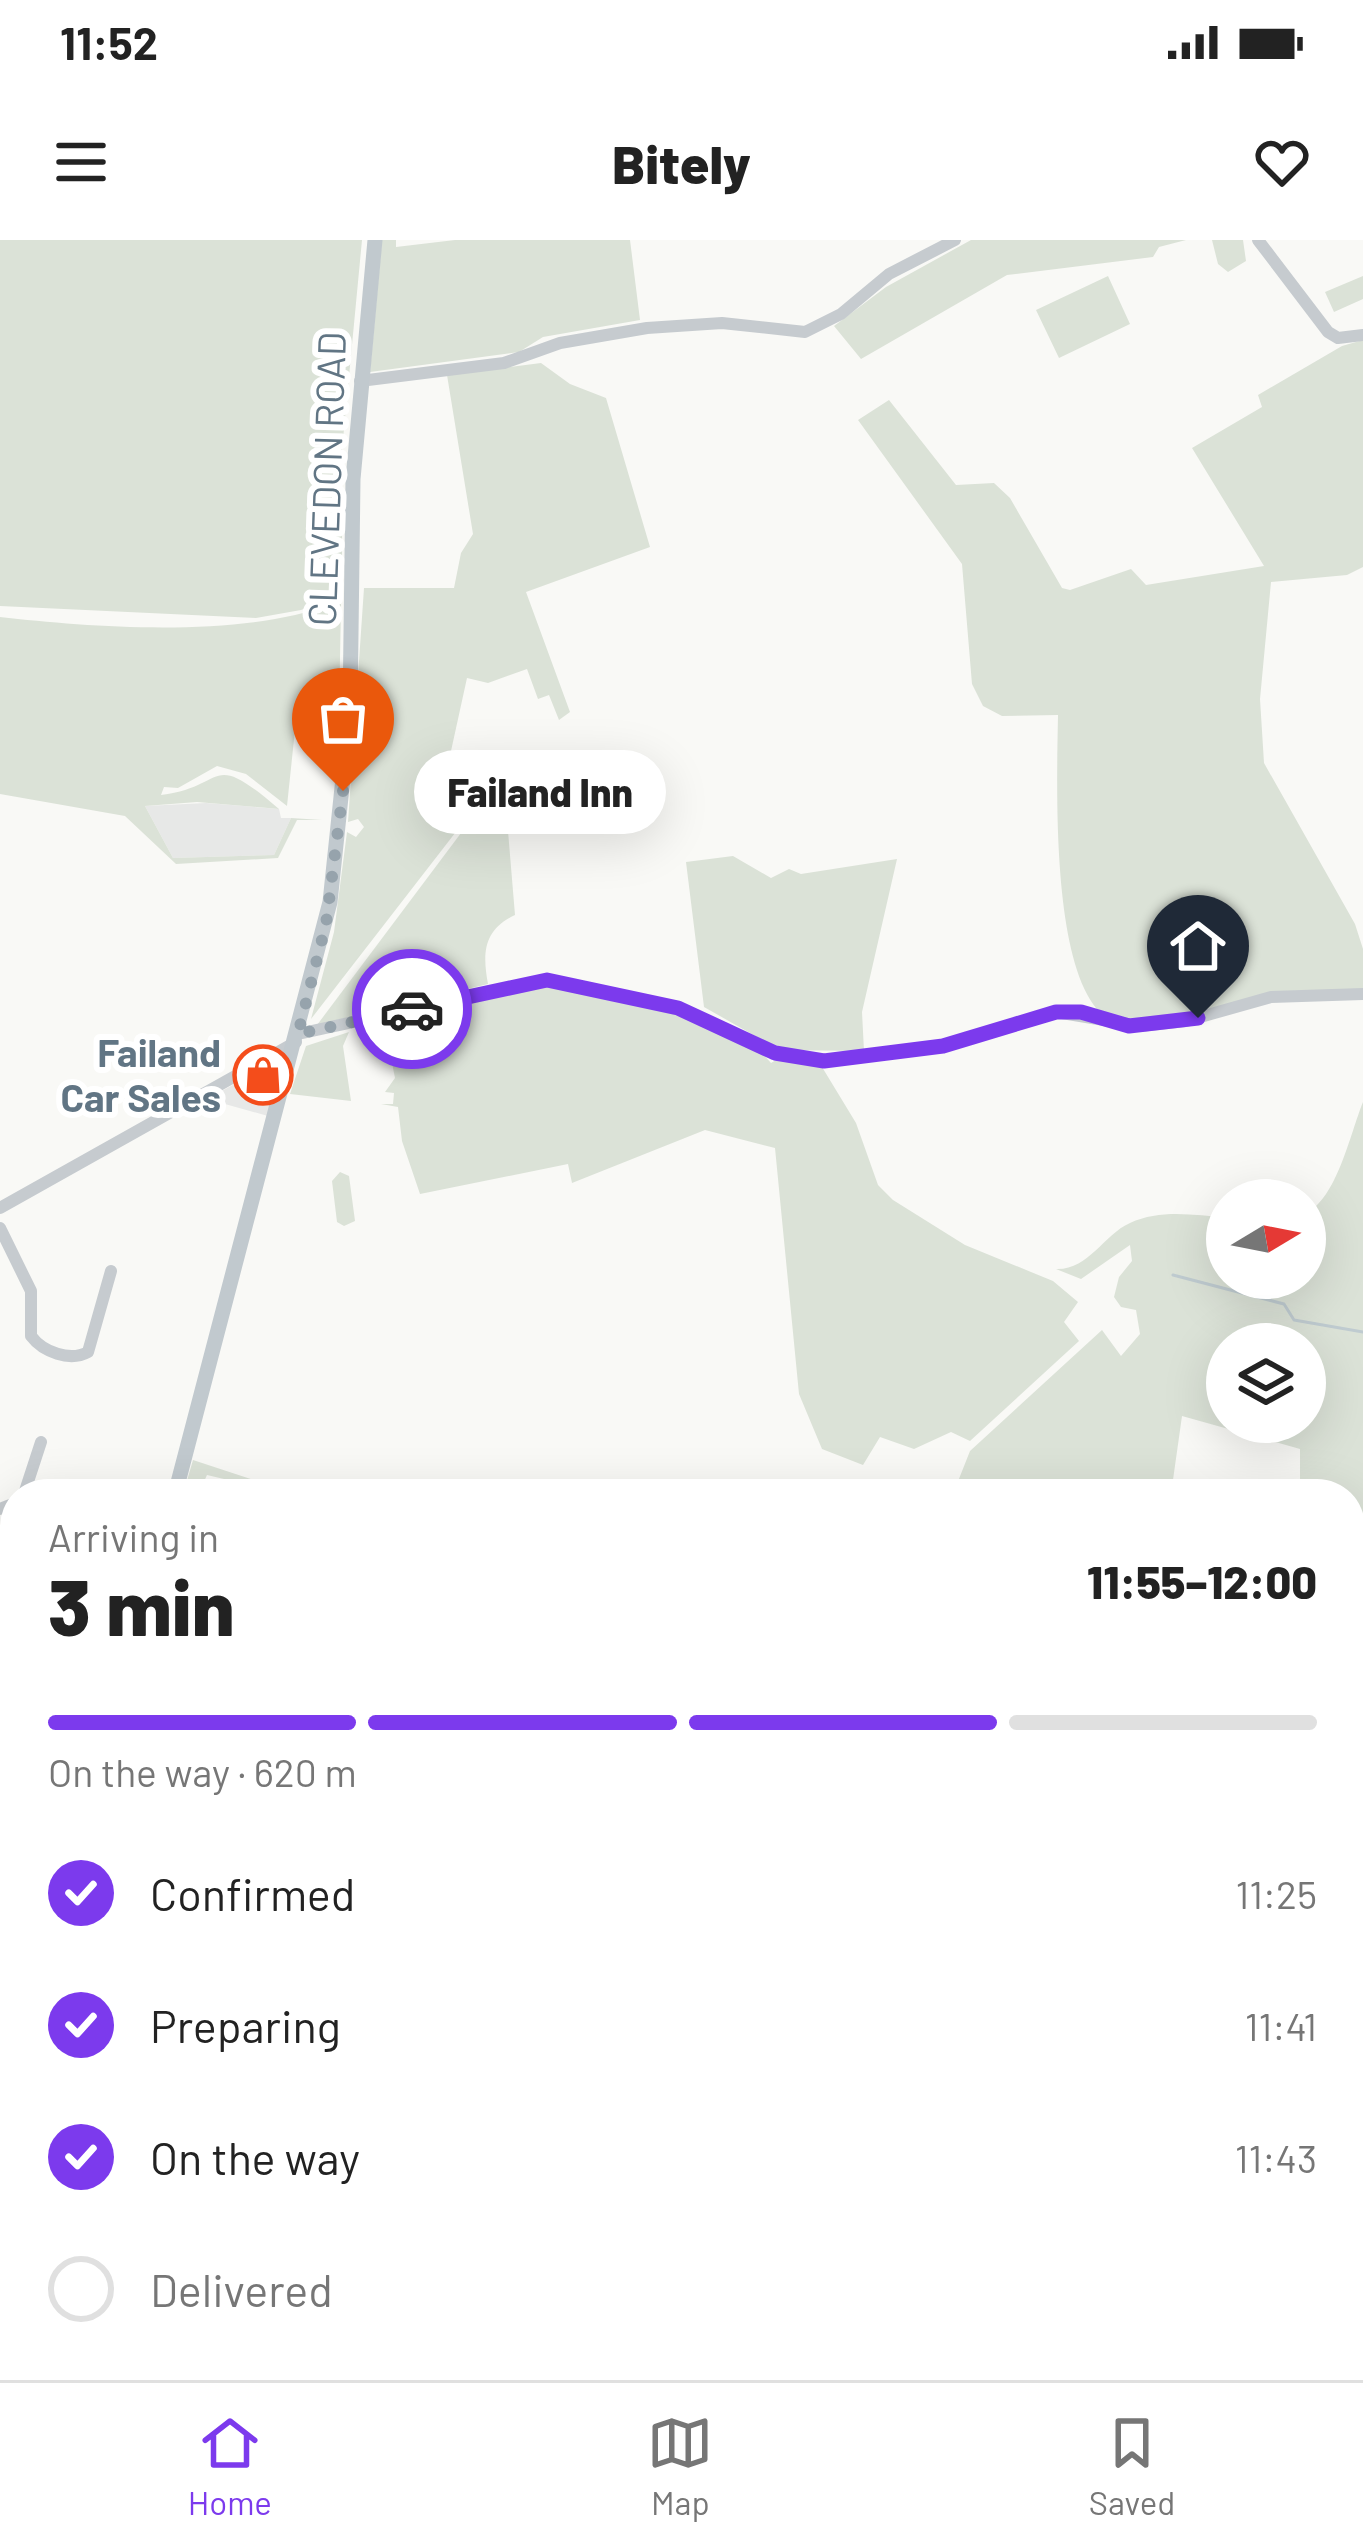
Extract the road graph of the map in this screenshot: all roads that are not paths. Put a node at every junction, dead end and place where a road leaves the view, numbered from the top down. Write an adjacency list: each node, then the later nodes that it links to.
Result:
1 (375, 240): 5 (main road, CLEVEDON ROAD)
2 (955, 240): 5 (street)
3 (1258, 240): 4 (street)
4 (1363, 335)
5 (360, 381): 7 (main road, CLEVEDON ROAD)
6 (1363, 994): 7 (street)
7 (296, 1042): 8 (street); 13 (main road, CLEVEDON ROAD)
8 (0, 1208)
9 (0, 1228): 10 (street)
10 (103, 1277)
11 (43, 1448): 12 (street)
12 (30, 1479)
13 (179, 1479)
14 (0, 2199): 15 (main road)
15 (0, 2221)

